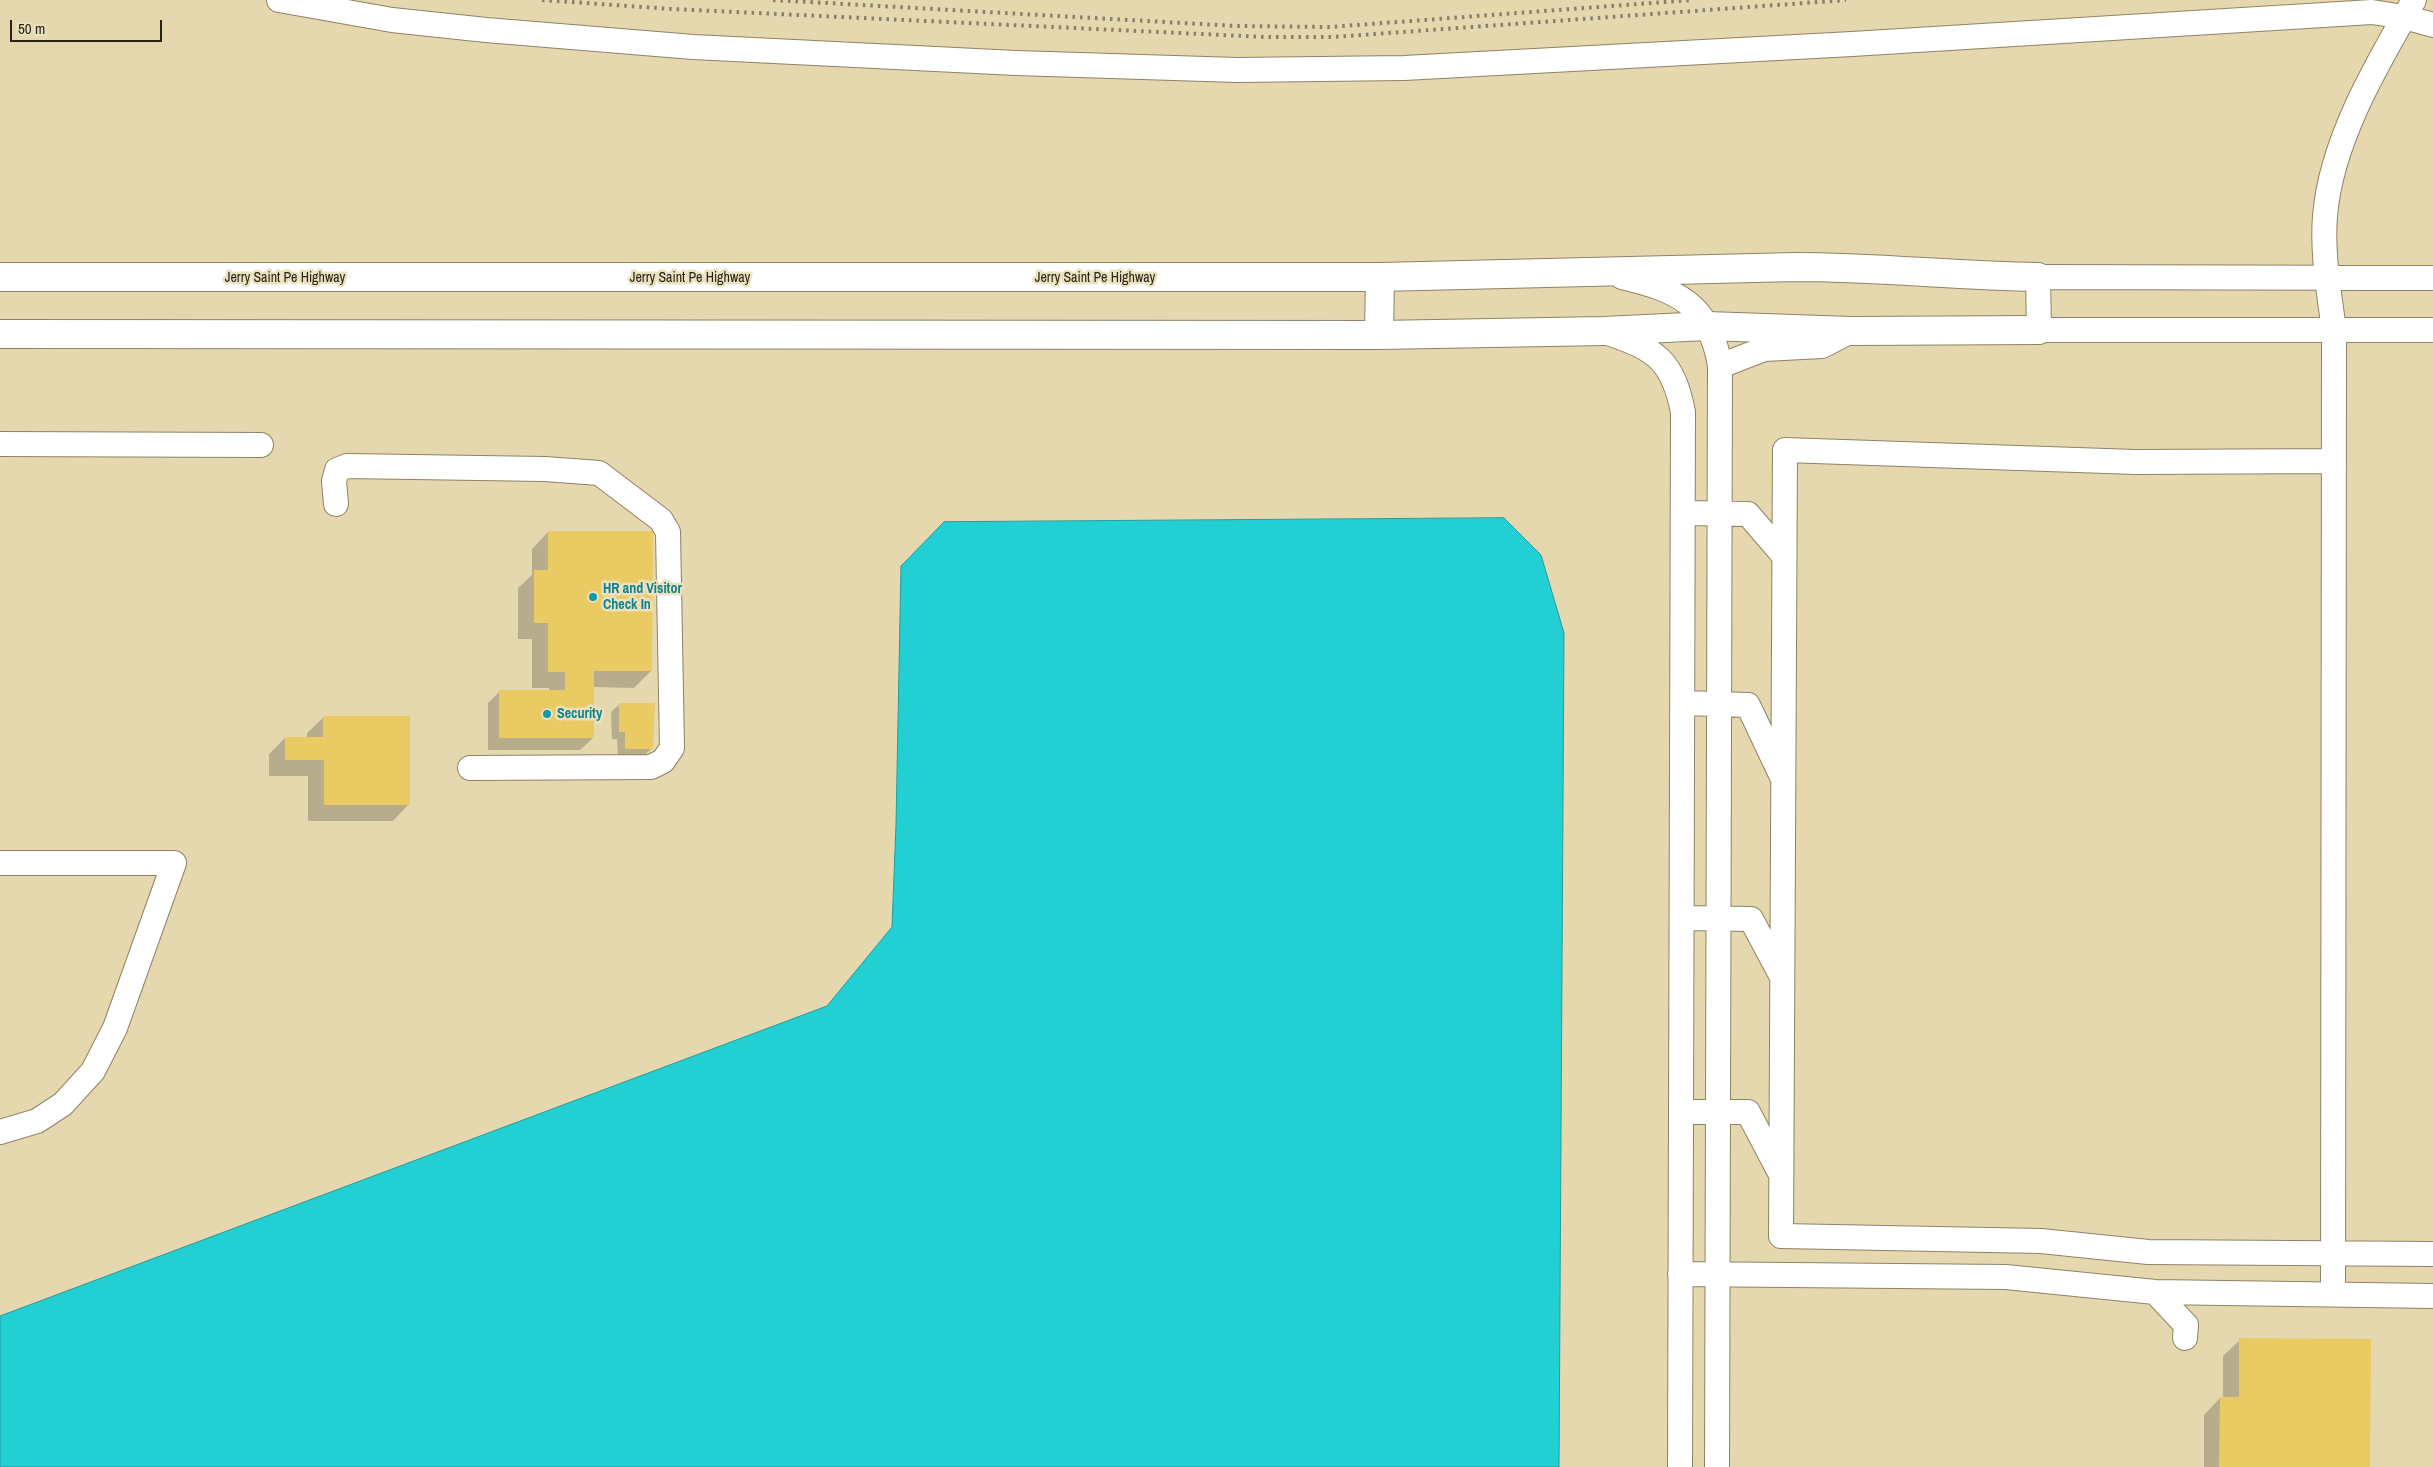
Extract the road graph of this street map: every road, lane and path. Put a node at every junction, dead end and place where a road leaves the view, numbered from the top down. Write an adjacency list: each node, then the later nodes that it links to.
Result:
1 (278, 0): 2 (lane)
2 (2409, 8): 3 (lane); 8 (lane)
3 (2433, 25)
4 (1600, 272): 6 (main road, Jerry Saint Pe Highway); 7 (main road, Jerry Saint Pe Highway); 10 (lane)
5 (0, 277): 6 (main road, Jerry Saint Pe Highway)
6 (1380, 277): 17 (main road)
7 (2038, 277): 8 (lane); 11 (lane)
8 (2327, 278): 9 (lane); 12 (lane)
9 (2433, 278)
10 (1708, 326): 14 (main road); 15 (main road); 18 (lane)
11 (2039, 330): 12 (lane); 15 (main road)
12 (2334, 330): 13 (lane); 21 (lane)
13 (2433, 330)
14 (1604, 331): 17 (main road); 23 (lane)
15 (1851, 331): 18 (lane)
16 (0, 334): 17 (main road)
17 (1379, 336)
18 (1720, 366): 24 (lane)
19 (0, 444): 20 (lane)
20 (261, 445)
21 (2334, 462): 25 (lane); 38 (lane)
22 (336, 504): 28 (lane)
23 (1684, 513): 24 (lane); 26 (lane)
24 (1719, 513): 25 (lane); 27 (lane)
25 (1784, 556): 29 (lane)
26 (1683, 704): 27 (lane); 31 (lane)
27 (1719, 704): 29 (lane); 32 (lane)
28 (470, 768)
29 (1783, 781): 33 (lane)
30 (0, 863): 36 (lane)
31 (1682, 918): 32 (lane); 34 (lane)
32 (1718, 918): 33 (lane); 35 (lane)
33 (1782, 976): 37 (lane)
34 (1681, 1112): 35 (lane); 40 (lane)
35 (1718, 1112): 37 (lane); 41 (lane)
36 (0, 1132)
37 (1781, 1175): 38 (lane)
38 (2333, 1253): 39 (lane); 43 (lane)
39 (2433, 1254)
40 (1680, 1274): 41 (lane); 46 (lane)
41 (1718, 1274): 42 (lane); 47 (lane)
42 (2155, 1292): 43 (lane); 45 (lane)
43 (2333, 1294): 44 (lane)
44 (2433, 1296)
45 (2185, 1338)
46 (1680, 1467)
47 (1717, 1467)

